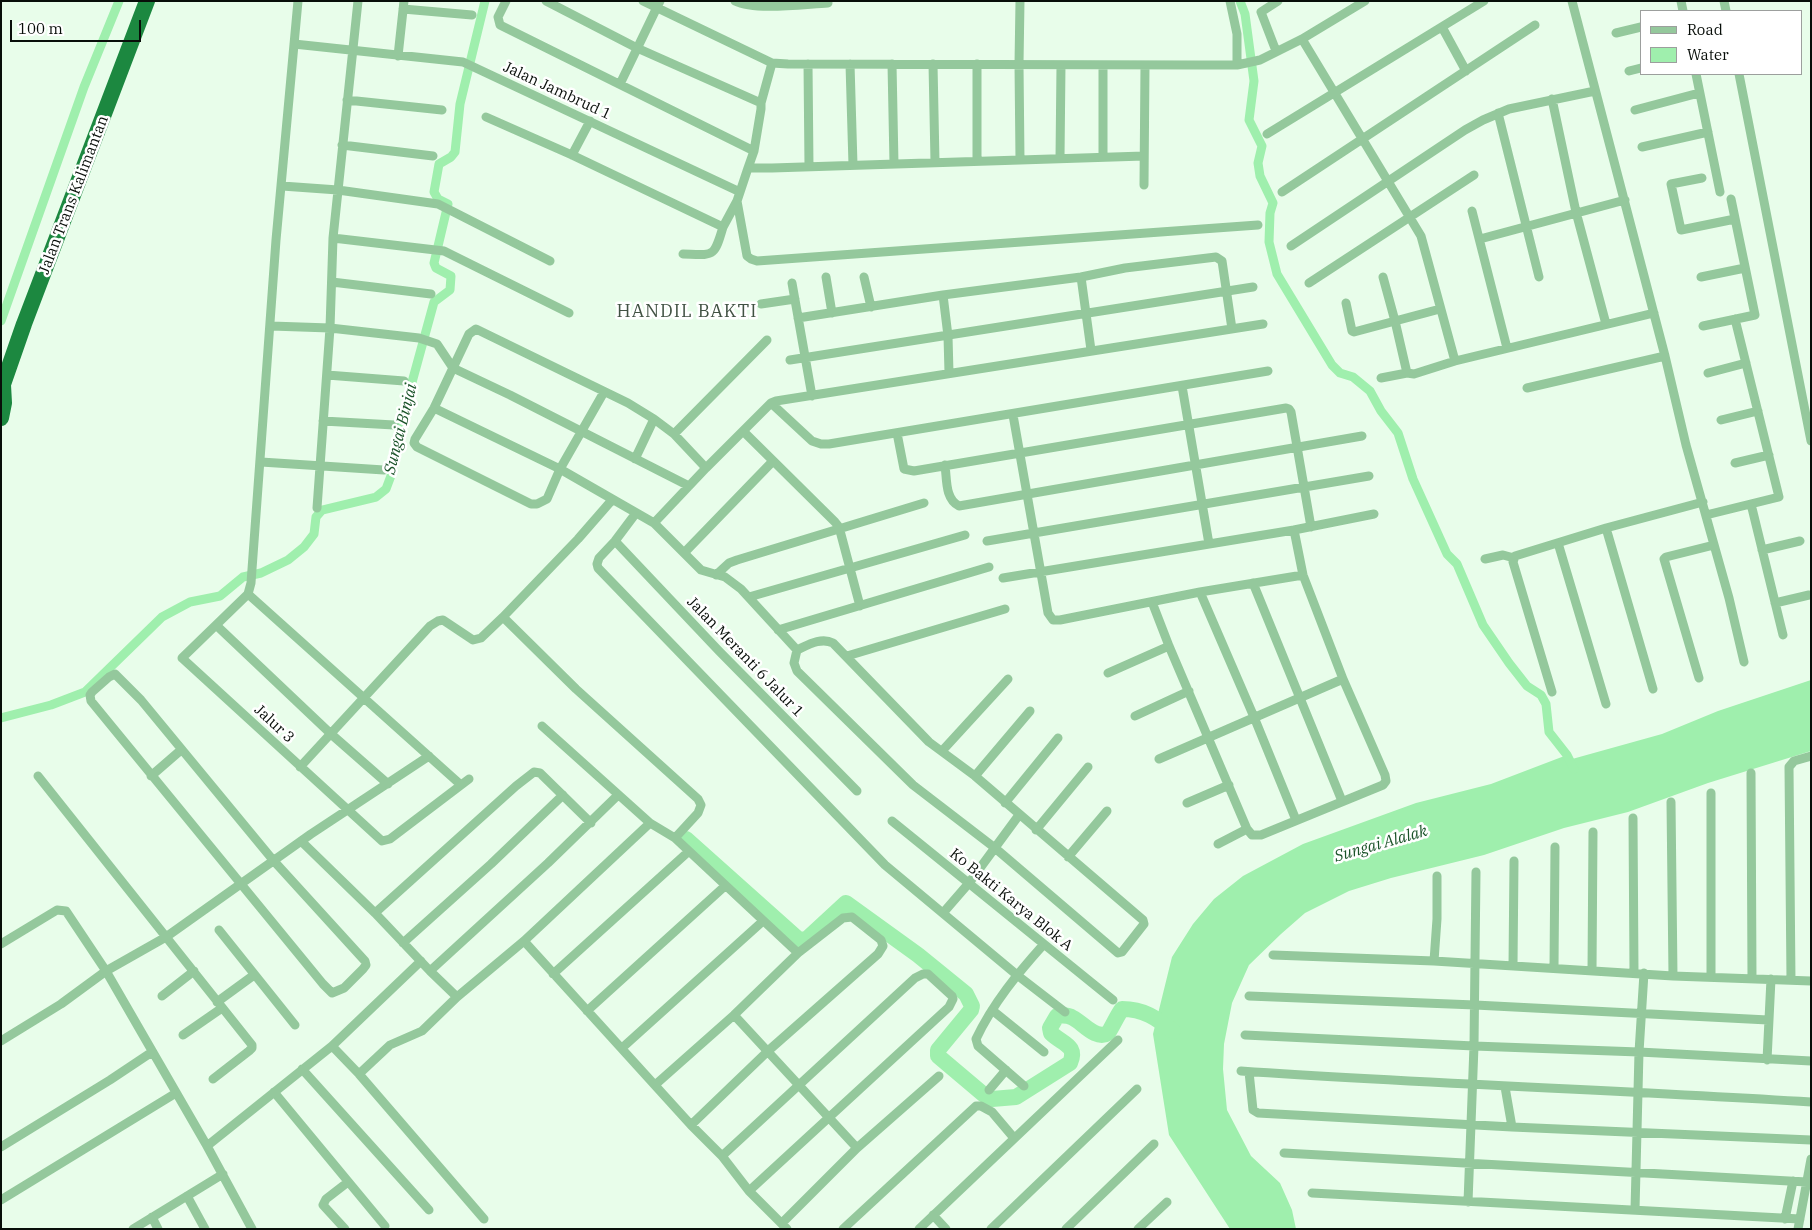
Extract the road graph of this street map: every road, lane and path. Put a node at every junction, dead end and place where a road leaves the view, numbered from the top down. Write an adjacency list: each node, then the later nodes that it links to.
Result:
1 (137, 1): 137 (highway, Jalan Trans Kalimantan)
2 (147, 1): 149 (highway, Jalan Trans Kalimantan)
3 (298, 1): 24 (street)
4 (358, 1): 26 (street)
5 (506, 1): 45 (street)
6 (546, 1): 25 (street)
7 (644, 1): 16 (street)
8 (736, 1): 15 (street)
9 (1020, 1): 35 (street)
10 (1230, 1): 36 (street)
11 (1278, 1): 27 (street)
12 (1365, 1): 23 (street)
13 (1484, 1): 20 (street)
14 (1572, 1): 46 (street)
15 (828, 3)
16 (658, 4): 25 (street); 29 (street)
17 (404, 5): 18 (street); 28 (street)
18 (472, 15)
19 (1535, 25): 41 (street)
20 (1442, 27): 41 (street); 48 (street)
21 (1640, 27): 22 (street)
22 (1616, 33)
23 (1302, 39): 27 (street); 48 (street)
24 (294, 44): 26 (street, Jalan Jambrud 1); 79 (street)
25 (637, 48): 45 (street); 51 (street)
26 (353, 50): 28 (street, Jalan Jambrud 1); 49 (street)
27 (1276, 51): 36 (street)
28 (398, 56): 56 (street, Jalan Jambrud 1)
29 (772, 63): 30 (street); 51 (street)
30 (808, 64): 31 (street); 73 (street)
31 (850, 64): 32 (street); 72 (street)
32 (892, 64): 33 (street); 71 (street)
33 (933, 64): 34 (street); 70 (street)
34 (976, 64): 35 (street); 69 (street)
35 (1019, 64): 37 (street); 68 (street)
36 (1240, 64): 39 (street)
37 (1061, 65): 38 (street); 67 (street)
38 (1102, 65): 39 (street); 66 (street)
39 (1145, 65): 65 (street)
40 (1640, 68): 42 (street)
41 (1466, 71): 59 (street)
42 (1628, 71)
43 (1696, 75): 47 (street)
44 (1739, 75): 168 (street)
45 (620, 84): 62 (street)
46 (1595, 91): 50 (street); 85 (street)
47 (1700, 93): 53 (street); 57 (street)
48 (1334, 94): 58 (street); 59 (street)
49 (348, 100): 52 (street); 60 (street)
50 (1552, 100): 54 (street); 87 (street)
51 (761, 103): 62 (street)
52 (442, 110)
53 (1635, 110)
54 (1498, 113): 77 (street); 91 (street)
55 (486, 117): 64 (street)
56 (590, 122): 64 (street); 83 (street, Jalan Jambrud 1)
57 (1708, 132): 61 (street); 82 (street)
58 (1266, 134)
59 (1362, 139): 77 (street); 81 (street)
60 (342, 145): 63 (street); 80 (street)
61 (1642, 147)
62 (754, 151): 74 (street)
63 (432, 156)
64 (572, 156): 92 (street)
65 (1144, 156): 66 (street); 78 (street)
66 (1103, 157): 67 (street)
67 (1060, 158): 68 (street)
68 (1020, 160): 69 (street)
69 (978, 161): 70 (street)
70 (936, 162): 71 (street)
71 (894, 164): 72 (street)
72 (853, 165): 73 (street)
73 (810, 167): 74 (street)
74 (748, 168): 83 (street)
75 (1474, 175): 88 (street)
76 (1702, 178): 89 (street)
77 (1388, 181): 88 (street); 95 (street)
78 (1144, 185)
79 (282, 186): 80 (street); 126 (street)
80 (338, 190): 93 (street); 97 (street)
81 (1282, 192)
82 (1720, 192)
83 (738, 196): 90 (street); 92 (street)
84 (1731, 199): 89 (street)
85 (1624, 200): 87 (street); 119 (street)
86 (1472, 211): 94 (street)
87 (1576, 212): 91 (street); 125 (street)
88 (1409, 216): 107 (street); 116 (street)
89 (1735, 219): 98 (street)
90 (1258, 225)
91 (1526, 226): 94 (street); 103 (street)
92 (723, 227): 96 (street)
93 (333, 238): 105 (street); 117 (street)
94 (1480, 238): 132 (street)
95 (1291, 246)
96 (682, 254)
97 (550, 261)
98 (1745, 268): 104 (street); 122 (street)
99 (826, 277): 120 (street)
100 (864, 277): 115 (street)
101 (1081, 277): 109 (street); 111 (street); 118 (street)
102 (1383, 277): 123 (street)
103 (1539, 277)
104 (1701, 277)
105 (332, 282): 110 (street); 128 (street)
106 (792, 283): 112 (street)
107 (1309, 283)
108 (1254, 287): 109 (street)
109 (1227, 290): 118 (street); 129 (street)
110 (431, 294)
111 (943, 295): 115 (street); 130 (street)
112 (795, 299): 114 (street); 121 (street)
113 (1346, 303): 123 (street)
114 (761, 304)
115 (871, 307): 120 (street)
116 (1440, 309): 123 (street); 138 (street)
117 (569, 313)
118 (1086, 313): 130 (street); 133 (street)
119 (1654, 313): 125 (street); 134 (street)
120 (832, 314): 121 (street)
121 (798, 318): 135 (street)
122 (1735, 319): 127 (street); 139 (street)
123 (1395, 321): 143 (street)
124 (1263, 324): 129 (street)
125 (1606, 324): 132 (street)
126 (271, 326): 128 (street); 174 (street)
127 (1703, 326)
128 (330, 328): 140 (street); 145 (street)
129 (1232, 329): 133 (street)
130 (948, 336): 135 (street); 142 (street)
131 (767, 340): 166 (street)
132 (1507, 348): 138 (street)
133 (1091, 350): 142 (street)
134 (1665, 356): 150 (street); 187 (street)
135 (805, 358): 136 (street); 152 (street)
136 (790, 360)
137 (1, 361)
138 (1455, 361): 143 (street)
139 (1746, 364): 144 (street); 155 (street)
140 (453, 368): 151 (street); 154 (street); 163 (street)
141 (1268, 371): 148 (street)
142 (949, 373): 152 (street)
143 (1407, 373): 146 (street)
144 (1708, 373)
145 (327, 375): 147 (street); 160 (street)
146 (1381, 378)
147 (404, 381)
148 (1182, 386): 156 (street); 162 (street)
149 (2, 388): 157 (highway, Jalan Trans Kalimantan)
150 (1527, 388)
151 (604, 392): 158 (street); 163 (street)
152 (812, 396): 153 (street)
153 (771, 403): 164 (street); 165 (street)
154 (434, 408): 181 (street); 181 (street)
155 (1758, 411): 159 (street); 171 (street)
156 (1013, 415): 165 (street); 170 (street)
157 (1, 418)
158 (654, 419): 166 (street); 172 (street)
159 (1720, 420)
160 (323, 421): 161 (street); 177 (street)
161 (394, 425)
162 (1189, 425): 169 (street); 170 (street); 176 (street)
163 (581, 432): 172 (street); 181 (street)
164 (744, 432): 173 (street); 179 (street)
165 (897, 433): 178 (street)
166 (674, 434): 179 (street)
167 (1362, 436): 169 (street)
168 (1811, 441)
169 (1298, 447): 176 (street); 184 (street)
170 (1020, 453): 178 (street); 185 (street)
171 (1769, 455): 175 (street); 190 (street)
172 (635, 458): 183 (street)
173 (773, 461): 197 (street); 209 (street)
174 (261, 462): 177 (street); 220 (street)
175 (1736, 463)
176 (1195, 464): 185 (street); 189 (street)
177 (320, 465): 180 (street); 191 (street)
178 (945, 465): 185 (street)
179 (706, 468): 183 (street)
180 (384, 470)
181 (560, 470): 186 (street)
182 (1369, 476): 184 (street)
183 (689, 486): 195 (street)
184 (1305, 487): 189 (street); 196 (street)
185 (1027, 494): 200 (street)
186 (612, 500): 192 (street); 227 (street)
187 (1702, 502): 194 (street); 198 (street)
188 (924, 503): 197 (street)
189 (1201, 504): 200 (street); 206 (street)
190 (1750, 504): 194 (street); 208 (street)
191 (317, 508)
192 (636, 513): 195 (street); 202 (street)
193 (1374, 514): 196 (street)
194 (1706, 515): 207 (street)
195 (654, 523): 209 (street)
196 (1311, 527): 199 (street)
197 (839, 528): 212 (street); 215 (street)
198 (1606, 528): 205 (street); 239 (street)
199 (1294, 530): 206 (street); 216 (street)
200 (1034, 533): 203 (street); 214 (street)
201 (965, 535): 212 (street)
202 (615, 541): 267 (street, Jalan Meranti 6 Jalur 1); 301 (street)
203 (987, 541)
204 (1800, 541): 208 (street)
205 (1558, 543): 210 (street); 244 (street)
206 (1209, 544): 214 (street)
207 (1714, 545): 234 (street); 236 (street)
208 (1762, 550): 224 (street)
209 (684, 553): 215 (street)
210 (1514, 558): 211 (street); 241 (street)
211 (1485, 559)
212 (850, 567): 222 (street); 225 (street)
213 (989, 567): 225 (street)
214 (1041, 572): 217 (street); 223 (street)
215 (716, 575): 222 (street)
216 (1303, 575): 218 (street); 238 (street)
217 (1003, 578)
218 (1253, 582): 219 (street); 243 (street)
219 (1200, 592): 223 (street); 247 (street)
220 (248, 594): 228 (street); 242 (street)
221 (1809, 595): 224 (street)
222 (749, 597): 229 (street)
223 (1152, 602): 231 (street)
224 (1775, 603): 230 (street)
225 (860, 606): 229 (street)
226 (1005, 609): 233 (street)
227 (503, 617): 242 (street); 286 (street)
228 (216, 625): 249 (street); 257 (street, Jalur 3)
229 (778, 630): 232 (street)
230 (1783, 635)
231 (1169, 646): 235 (street); 240 (street)
232 (797, 650): 233 (street); 290 (street)
233 (847, 656): 253 (street)
234 (1744, 662)
235 (1108, 673)
236 (1700, 678)
237 (1008, 679): 253 (street)
238 (1343, 679): 243 (street); 271 (street)
239 (1653, 689)
240 (1189, 691): 246 (street); 250 (street)
241 (1552, 692)
242 (364, 697): 249 (street); 254 (street)
243 (1299, 697): 247 (street); 271 (street)
244 (1606, 704)
245 (1030, 711): 262 (street)
246 (1135, 716)
247 (1254, 717): 250 (street); 279 (street)
248 (542, 726): 269 (street)
249 (331, 734): 257 (street); 264 (street)
250 (1209, 736): 256 (street); 266 (street)
251 (1058, 738): 273 (street)
252 (181, 750): 261 (street); 261 (street); 293 (street)
253 (942, 751): 262 (street)
254 (430, 756): 264 (street); 265 (street)
255 (1811, 756): 329 (street)
256 (1158, 760)
257 (300, 767): 275 (street, Jalur 3)
258 (1088, 767): 284 (street)
259 (1751, 773): 327 (street)
260 (38, 776): 304 (street)
261 (152, 776): 298 (street)
262 (974, 776): 273 (street)
263 (468, 778): 265 (street)
264 (388, 784): 275 (street)
265 (461, 785): 275 (street, Jalur 3)
266 (1229, 785): 274 (street); 283 (street)
267 (857, 791)
268 (1711, 793): 326 (street)
269 (618, 794): 281 (street); 282 (street)
270 (562, 795): 281 (street); 300 (street); 306 (street)
271 (1342, 801): 279 (street)
272 (1671, 802): 325 (street)
273 (1005, 803): 277 (street)
274 (1187, 803)
275 (348, 809): 287 (street)
276 (1106, 811): 292 (street)
277 (1019, 814): 284 (street); 290 (street)
278 (1633, 818): 320 (street)
279 (1296, 820): 283 (street)
280 (892, 821): 297 (street, Ko Bakti Karya Blok A)
281 (591, 823): 318 (street)
282 (650, 823): 286 (street); 305 (street)
283 (1247, 829): 288 (street)
284 (1036, 830): 292 (street)
285 (1593, 832): 319 (street)
286 (674, 838): 291 (street)
287 (301, 841): 293 (street); 300 (street)
288 (1218, 844)
289 (1555, 847): 315 (street)
290 (995, 848): 292 (street); 297 (street)
291 (688, 852): 299 (street); 322 (street)
292 (1068, 857)
293 (273, 860): 298 (street); 298 (street)
294 (1514, 861): 314 (street)
295 (1476, 872): 313 (street)
296 (1437, 876): 312 (street)
297 (969, 883): 301 (street); 308 (street, Ko Bakti Karya Blok A)
298 (240, 884): 304 (street)
299 (725, 886): 302 (street); 338 (street)
300 (375, 913): 306 (street)
301 (943, 913): 324 (street)
302 (763, 922): 309 (street); 350 (street)
303 (219, 930): 323 (street)
304 (166, 936): 316 (street); 317 (street)
305 (524, 941): 322 (street); 333 (street)
306 (403, 943): 311 (street)
307 (1, 944): 316 (street)
308 (1044, 944): 324 (street); 334 (street, Ko Bakti Karya Blok A)
309 (798, 953): 341 (street); 351 (street)
310 (1273, 955): 312 (street)
311 (421, 961): 318 (street); 348 (street)
312 (1434, 962): 313 (street)
313 (1475, 964): 314 (street); 336 (street)
314 (1513, 966): 315 (street)
315 (1554, 968): 319 (street)
316 (106, 970): 347 (street); 352 (street)
317 (194, 971): 331 (street); 335 (street)
318 (430, 971): 333 (street)
319 (1592, 971): 320 (street)
320 (1634, 972): 321 (street)
321 (1644, 973): 325 (street); 340 (street)
322 (554, 974): 338 (street)
323 (254, 975): 335 (street); 343 (street)
324 (1017, 975): 337 (street); 339 (street)
325 (1673, 976): 326 (street)
326 (1712, 977): 327 (street)
327 (1752, 978): 328 (street)
328 (1771, 979): 329 (street); 342 (street)
329 (1790, 980): 330 (street)
330 (1811, 981)
331 (162, 996)
332 (1249, 996): 336 (street)
333 (457, 997): 359 (street)
334 (1113, 1000)
335 (220, 1005): 345 (street); 361 (street)
336 (1475, 1005): 340 (street); 349 (street)
337 (992, 1010): 353 (street); 358 (street)
338 (587, 1011): 350 (street)
339 (1065, 1012)
340 (1641, 1014): 342 (street); 354 (street)
341 (734, 1015): 351 (street); 363 (street)
342 (1768, 1020): 355 (street)
343 (295, 1025)
344 (1245, 1034): 349 (street)
345 (183, 1035)
346 (1118, 1040): 378 (street)
347 (1, 1041)
348 (332, 1046): 357 (street); 359 (street)
349 (1474, 1046): 354 (street); 364 (street)
350 (622, 1048): 363 (street)
351 (768, 1051): 362 (street); 374 (street)
352 (152, 1052): 371 (street); 382 (street)
353 (1044, 1052)
354 (1639, 1052): 355 (street); 369 (street)
355 (1767, 1060): 356 (street)
356 (1811, 1061)
357 (302, 1069): 370 (street); 399 (street)
358 (1006, 1070): 365 (street); 368 (street)
359 (359, 1074): 403 (street)
360 (939, 1076): 383 (street)
361 (212, 1078)
362 (799, 1084): 373 (street); 373 (street); 385 (street)
363 (655, 1085): 374 (street)
364 (1471, 1085): 366 (street); 375 (street); 375 (street)
365 (1024, 1086)
366 (1505, 1086): 369 (street); 376 (street)
367 (1137, 1089): 416 (street)
368 (989, 1090)
369 (1638, 1091): 372 (street); 377 (street)
370 (274, 1092): 381 (street); 391 (street)
371 (176, 1093): 381 (street); 396 (street)
372 (1811, 1102)
373 (830, 1117): 383 (street); 393 (street)
374 (691, 1125): 385 (street)
375 (1470, 1125): 376 (street); 387 (street)
376 (1512, 1127): 377 (street)
377 (1637, 1132): 379 (street); 388 (street)
378 (1014, 1138): 401 (street); 413 (street)
379 (1811, 1140)
380 (1154, 1144): 417 (street)
381 (207, 1146): 389 (street)
382 (1, 1147)
383 (857, 1148): 407 (street)
384 (1284, 1153): 387 (street)
385 (722, 1156): 393 (street)
386 (1811, 1159): 392 (street)
387 (1468, 1164): 388 (street); 398 (street)
388 (1635, 1172): 390 (street); 400 (street)
389 (223, 1174): 395 (street); 411 (street)
390 (1793, 1181): 392 (street); 404 (street)
391 (348, 1182): 406 (street); 412 (street)
392 (1807, 1182): 405 (street)
393 (749, 1191): 407 (street)
394 (1312, 1193): 398 (street)
395 (187, 1196): 402 (street); 410 (street)
396 (1, 1200)
397 (1167, 1202): 418 (street)
398 (1468, 1202): 400 (street)
399 (429, 1210)
400 (1635, 1210): 404 (street)
401 (933, 1215): 414 (street); 415 (street)
402 (152, 1217): 408 (street); 409 (street)
403 (484, 1219)
404 (1785, 1219): 405 (street)
405 (1799, 1224)
406 (385, 1226)
407 (784, 1226)
408 (133, 1229)
409 (158, 1229)
410 (205, 1229)
411 (252, 1229)
412 (345, 1229)
413 (843, 1229)
414 (919, 1229)
415 (946, 1229)
416 (991, 1229)
417 (1066, 1229)
418 (1138, 1229)

